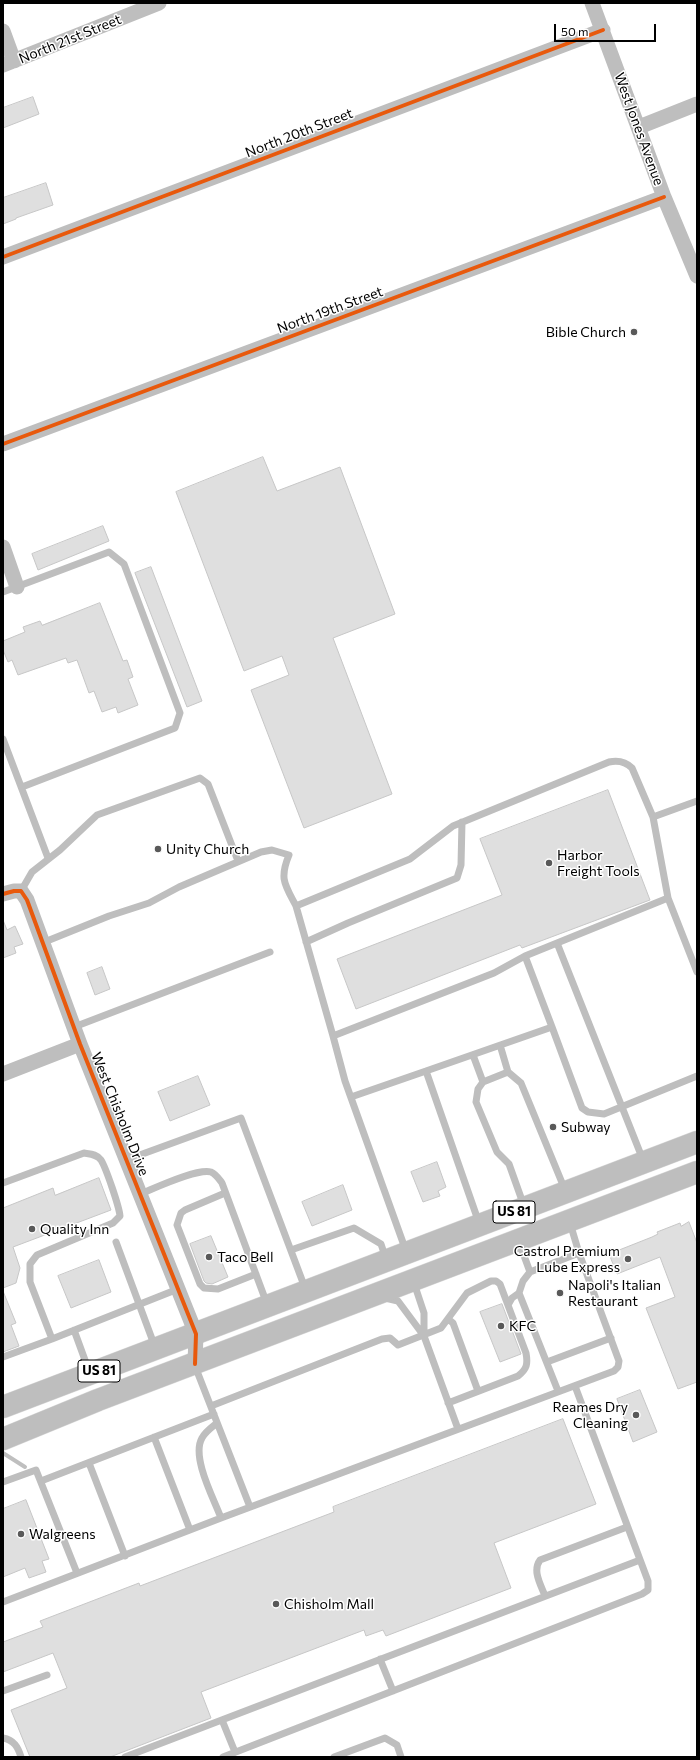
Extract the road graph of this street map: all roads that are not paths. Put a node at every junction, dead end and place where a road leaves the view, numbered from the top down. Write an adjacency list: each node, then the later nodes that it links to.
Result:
1 (159, 3): 5 (street, North 21st Street)
2 (592, 3): 3 (street, West Jones Avenue)
3 (603, 30): 7 (street, West Jones Avenue); 9 (street, North 20th Street)
4 (3, 31): 5 (street)
5 (9, 63)
6 (697, 104): 7 (street)
7 (639, 126): 8 (street, West Jones Avenue)
8 (664, 197): 10 (street, West Jones Avenue); 11 (street, North 19th Street)
9 (3, 257)
10 (697, 276)
11 (3, 444)
12 (3, 547): 13 (street)
13 (17, 587): 14 (lane); 16 (lane)
14 (3, 592)
15 (3, 739): 16 (lane)
16 (22, 787): 20 (lane)
17 (697, 801): 18 (lane)
18 (653, 817): 19 (lane); 24 (lane)
19 (462, 822): 25 (lane); 26 (lane)
20 (48, 858): 21 (lane); 22 (lane)
21 (238, 861): 25 (lane); 27 (lane)
22 (21, 891): 23 (street); 27 (street, West Chisholm Drive)
23 (3, 894)
24 (668, 898): 28 (lane); 31 (lane)
25 (296, 906): 26 (lane)
26 (306, 942): 34 (lane)
27 (42, 943): 32 (street, West Chisholm Drive)
28 (557, 943): 30 (lane); 44 (lane)
29 (270, 952): 32 (lane)
30 (525, 956): 33 (lane); 34 (lane)
31 (697, 972)
32 (74, 1027): 35 (street, West Chisholm Drive)
33 (552, 1028): 36 (lane); 44 (lane)
34 (333, 1036): 43 (lane)
35 (80, 1044): 40 (street); 46 (street, West Chisholm Drive)
36 (500, 1045): 37 (lane); 39 (lane)
37 (473, 1055): 38 (lane); 42 (lane)
38 (426, 1071): 43 (lane); 55 (lane)
39 (508, 1072): 42 (lane); 50 (lane)
40 (3, 1074)
41 (697, 1076): 44 (lane)
42 (483, 1082): 53 (lane)
43 (351, 1097): 60 (lane)
44 (622, 1107): 47 (lane)
45 (697, 1142): 47 (main road, US 81)
46 (126, 1160): 52 (street, West Chisholm Drive); 58 (lane)
47 (644, 1162): 50 (main road, US 81)
48 (697, 1172): 54 (main road, US 81)
49 (3, 1183): 76 (lane)
50 (566, 1192): 53 (main road, US 81)
51 (225, 1193): 52 (lane); 62 (lane); 62 (lane)
52 (140, 1194): 64 (street, West Chisholm Drive)
53 (525, 1208): 55 (main road, US 81)
54 (569, 1221): 56 (main road, US 81); 59 (lane)
55 (480, 1225): 60 (main road, US 81)
56 (518, 1240): 61 (lane); 63 (main road, US 81)
57 (116, 1242): 68 (lane)
58 (291, 1250): 60 (lane); 65 (lane)
59 (580, 1253): 61 (lane); 75 (lane)
60 (397, 1257): 65 (main road, US 81)
61 (530, 1272): 66 (lane)
62 (256, 1274): 70 (lane)
63 (413, 1281): 67 (main road, US 81); 74 (lane)
64 (178, 1289): 68 (lane); 73 (street, West Chisholm Drive)
65 (306, 1292): 70 (main road, US 81)
66 (519, 1293): 69 (lane); 79 (lane)
67 (375, 1295): 74 (lane); 80 (main road, US 81)
68 (140, 1304): 72 (lane); 77 (lane)
69 (508, 1305): 71 (lane); 83 (lane)
70 (268, 1306): 73 (main road, US 81)
71 (448, 1319): 74 (lane); 83 (lane)
72 (74, 1330): 76 (lane); 81 (lane)
73 (196, 1334): 77 (main road, US 81); 80 (street, West Chisholm Drive)
74 (424, 1336): 85 (lane); 86 (lane)
75 (611, 1338): 79 (lane); 82 (lane)
76 (52, 1339): 78 (lane)
77 (156, 1349): 81 (main road, US 81)
78 (3, 1357)
79 (547, 1362): 84 (lane)
80 (195, 1364): 86 (lane); 92 (main road, US 81)
81 (90, 1374): 87 (main road, US 81)
82 (575, 1386): 84 (lane); 98 (lane)
83 (478, 1391): 85 (lane)
84 (558, 1391): 90 (lane)
85 (448, 1403): 90 (lane)
86 (211, 1406): 88 (lane)
87 (3, 1407)
88 (214, 1414): 89 (lane); 91 (lane)
89 (217, 1423): 96 (lane); 97 (lane)
90 (458, 1429): 96 (lane)
91 (154, 1437): 93 (lane); 99 (lane)
92 (3, 1439)
93 (89, 1463): 94 (lane); 100 (lane)
94 (41, 1481): 95 (lane); 102 (lane)
95 (3, 1482)
96 (250, 1507): 97 (lane)
97 (221, 1518): 99 (lane)
98 (627, 1527): 101 (lane); 103 (lane)
99 (190, 1530): 100 (lane)
100 (125, 1556): 102 (lane)
101 (640, 1560): 103 (lane); 107 (lane)
102 (77, 1573): 104 (lane)
103 (545, 1596): 105 (lane)
104 (3, 1602)
105 (380, 1659): 107 (lane); 109 (lane)
106 (47, 1675): 108 (lane)
107 (393, 1691): 111 (lane)
108 (3, 1692)
109 (222, 1720): 111 (lane); 113 (lane)
110 (3, 1738): 112 (lane)
111 (235, 1752): 114 (lane)
112 (21, 1757)
113 (125, 1757)
114 (223, 1757)
115 (334, 1757): 116 (lane)
116 (401, 1757)

